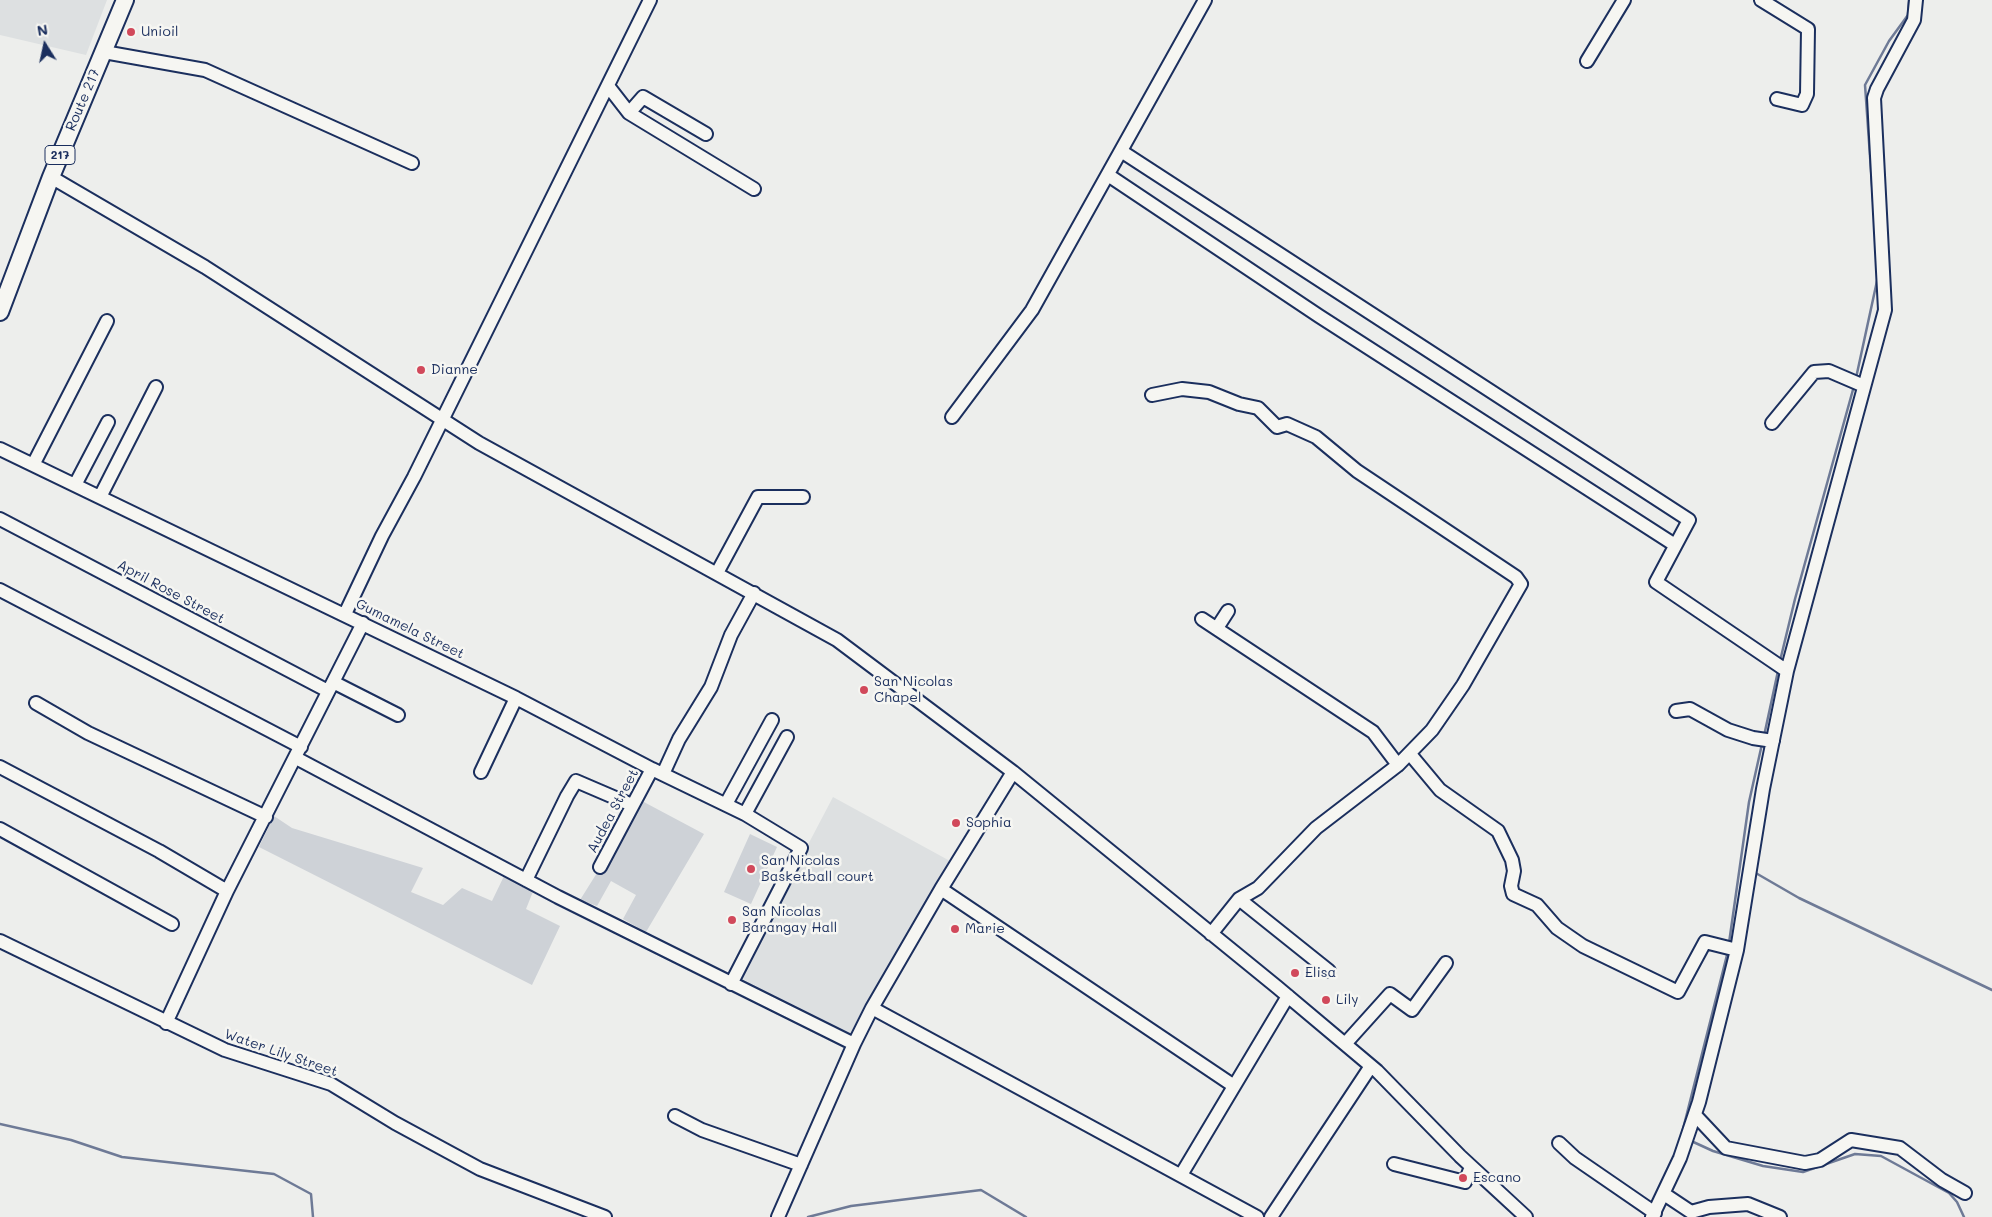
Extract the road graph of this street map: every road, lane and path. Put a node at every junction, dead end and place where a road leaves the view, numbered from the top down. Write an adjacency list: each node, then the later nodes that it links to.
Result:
1 (125, 0): 7 (main road, Route 217 / 217)
2 (650, 0): 9 (street)
3 (1205, 0): 13 (street)
4 (1624, 0): 8 (street)
5 (1761, 0): 10 (street)
6 (1916, 0): 20 (street)
7 (104, 52): 14 (street); 16 (main road, Route 217 / 217)
8 (1587, 61)
9 (608, 86): 11 (street); 24 (street)
10 (1777, 99)
11 (629, 114): 12 (street); 17 (street)
12 (706, 134)
13 (1121, 151): 15 (street); 33 (street)
14 (412, 163)
15 (1108, 175): 23 (street); 33 (street)
16 (51, 177): 18 (main road, Route 217 / 217); 24 (street)
17 (754, 189)
18 (0, 312)
19 (107, 321): 28 (street)
20 (1864, 386): 26 (street); 42 (street)
21 (156, 388): 30 (street)
22 (1152, 395): 52 (street)
23 (952, 417)
24 (441, 420): 34 (street); 38 (street)
25 (108, 422): 29 (street)
26 (1772, 423)
27 (0, 449): 28 (street, Gumamela Street)
28 (33, 465): 29 (street, Gumamela Street)
29 (75, 485): 30 (street, Gumamela Street)
30 (100, 497): 38 (street, Gumamela Street)
31 (803, 497): 34 (street)
32 (0, 519): 43 (street, April Rose Street)
33 (1675, 546): 42 (street)
34 (718, 573): 36 (street)
35 (0, 590): 51 (street)
36 (754, 593): 56 (street, Audea Street); 57 (street)
37 (1228, 611): 41 (street)
38 (345, 614): 40 (street, Gumamela Street)
39 (1202, 619): 41 (street)
40 (363, 623): 43 (street); 44 (street, Gumamela Street)
41 (1217, 628): 53 (street)
42 (1787, 671): 50 (street)
43 (330, 687): 47 (street, April Rose Street); 51 (street)
44 (516, 698): 55 (street); 56 (street, Gumamela Street)
45 (36, 703): 61 (street)
46 (1676, 711): 50 (street)
47 (398, 715)
48 (772, 720): 59 (street)
49 (787, 737): 60 (street)
50 (1773, 741): 71 (street)
51 (298, 752): 61 (street); 64 (street)
52 (1410, 754): 53 (street); 71 (street)
53 (1398, 765): 67 (street)
54 (0, 767): 66 (street)
55 (481, 772)
56 (658, 772): 58 (street, Audea Street); 59 (street, Gumamela Street)
57 (1013, 772): 65 (street); 69 (street)
58 (632, 804): 63 (street, Audea Street); 64 (street)
59 (726, 804): 60 (street, Gumamela Street)
60 (745, 814): 74 (street, Gumamela Street)
61 (266, 817): 66 (street)
62 (0, 829): 68 (street)
63 (600, 867)
64 (526, 880): 74 (street)
65 (941, 889): 76 (street); 81 (street)
66 (227, 891): 77 (street)
67 (1239, 899): 69 (street); 73 (street)
68 (172, 924)
69 (1211, 934): 75 (street)
70 (0, 940): 77 (street, Water Lily Street)
71 (1737, 950): 83 (street)
72 (1446, 963): 79 (street)
73 (1329, 972)
74 (731, 984): 78 (street)
75 (1288, 996): 79 (street); 81 (street)
76 (872, 1008): 78 (street); 88 (street)
77 (166, 1023): 92 (street, Water Lily Street)
78 (854, 1044): 86 (street)
79 (1345, 1044): 80 (street)
80 (1371, 1066): 87 (street); 95 (street)
81 (1234, 1086): 88 (street)
82 (675, 1116): 86 (street)
83 (1696, 1116): 89 (street); 90 (street)
84 (1559, 1143): 91 (street)
85 (1394, 1164): 87 (street)
86 (801, 1165): 93 (street)
87 (1471, 1167): 96 (street)
88 (1181, 1176): 94 (street)
89 (1965, 1193)
90 (1664, 1194): 91 (street); 97 (street)
91 (1654, 1215)
92 (605, 1217)
93 (778, 1217)
94 (1258, 1217)
95 (1271, 1217)
96 (1526, 1217)
97 (1780, 1217)

